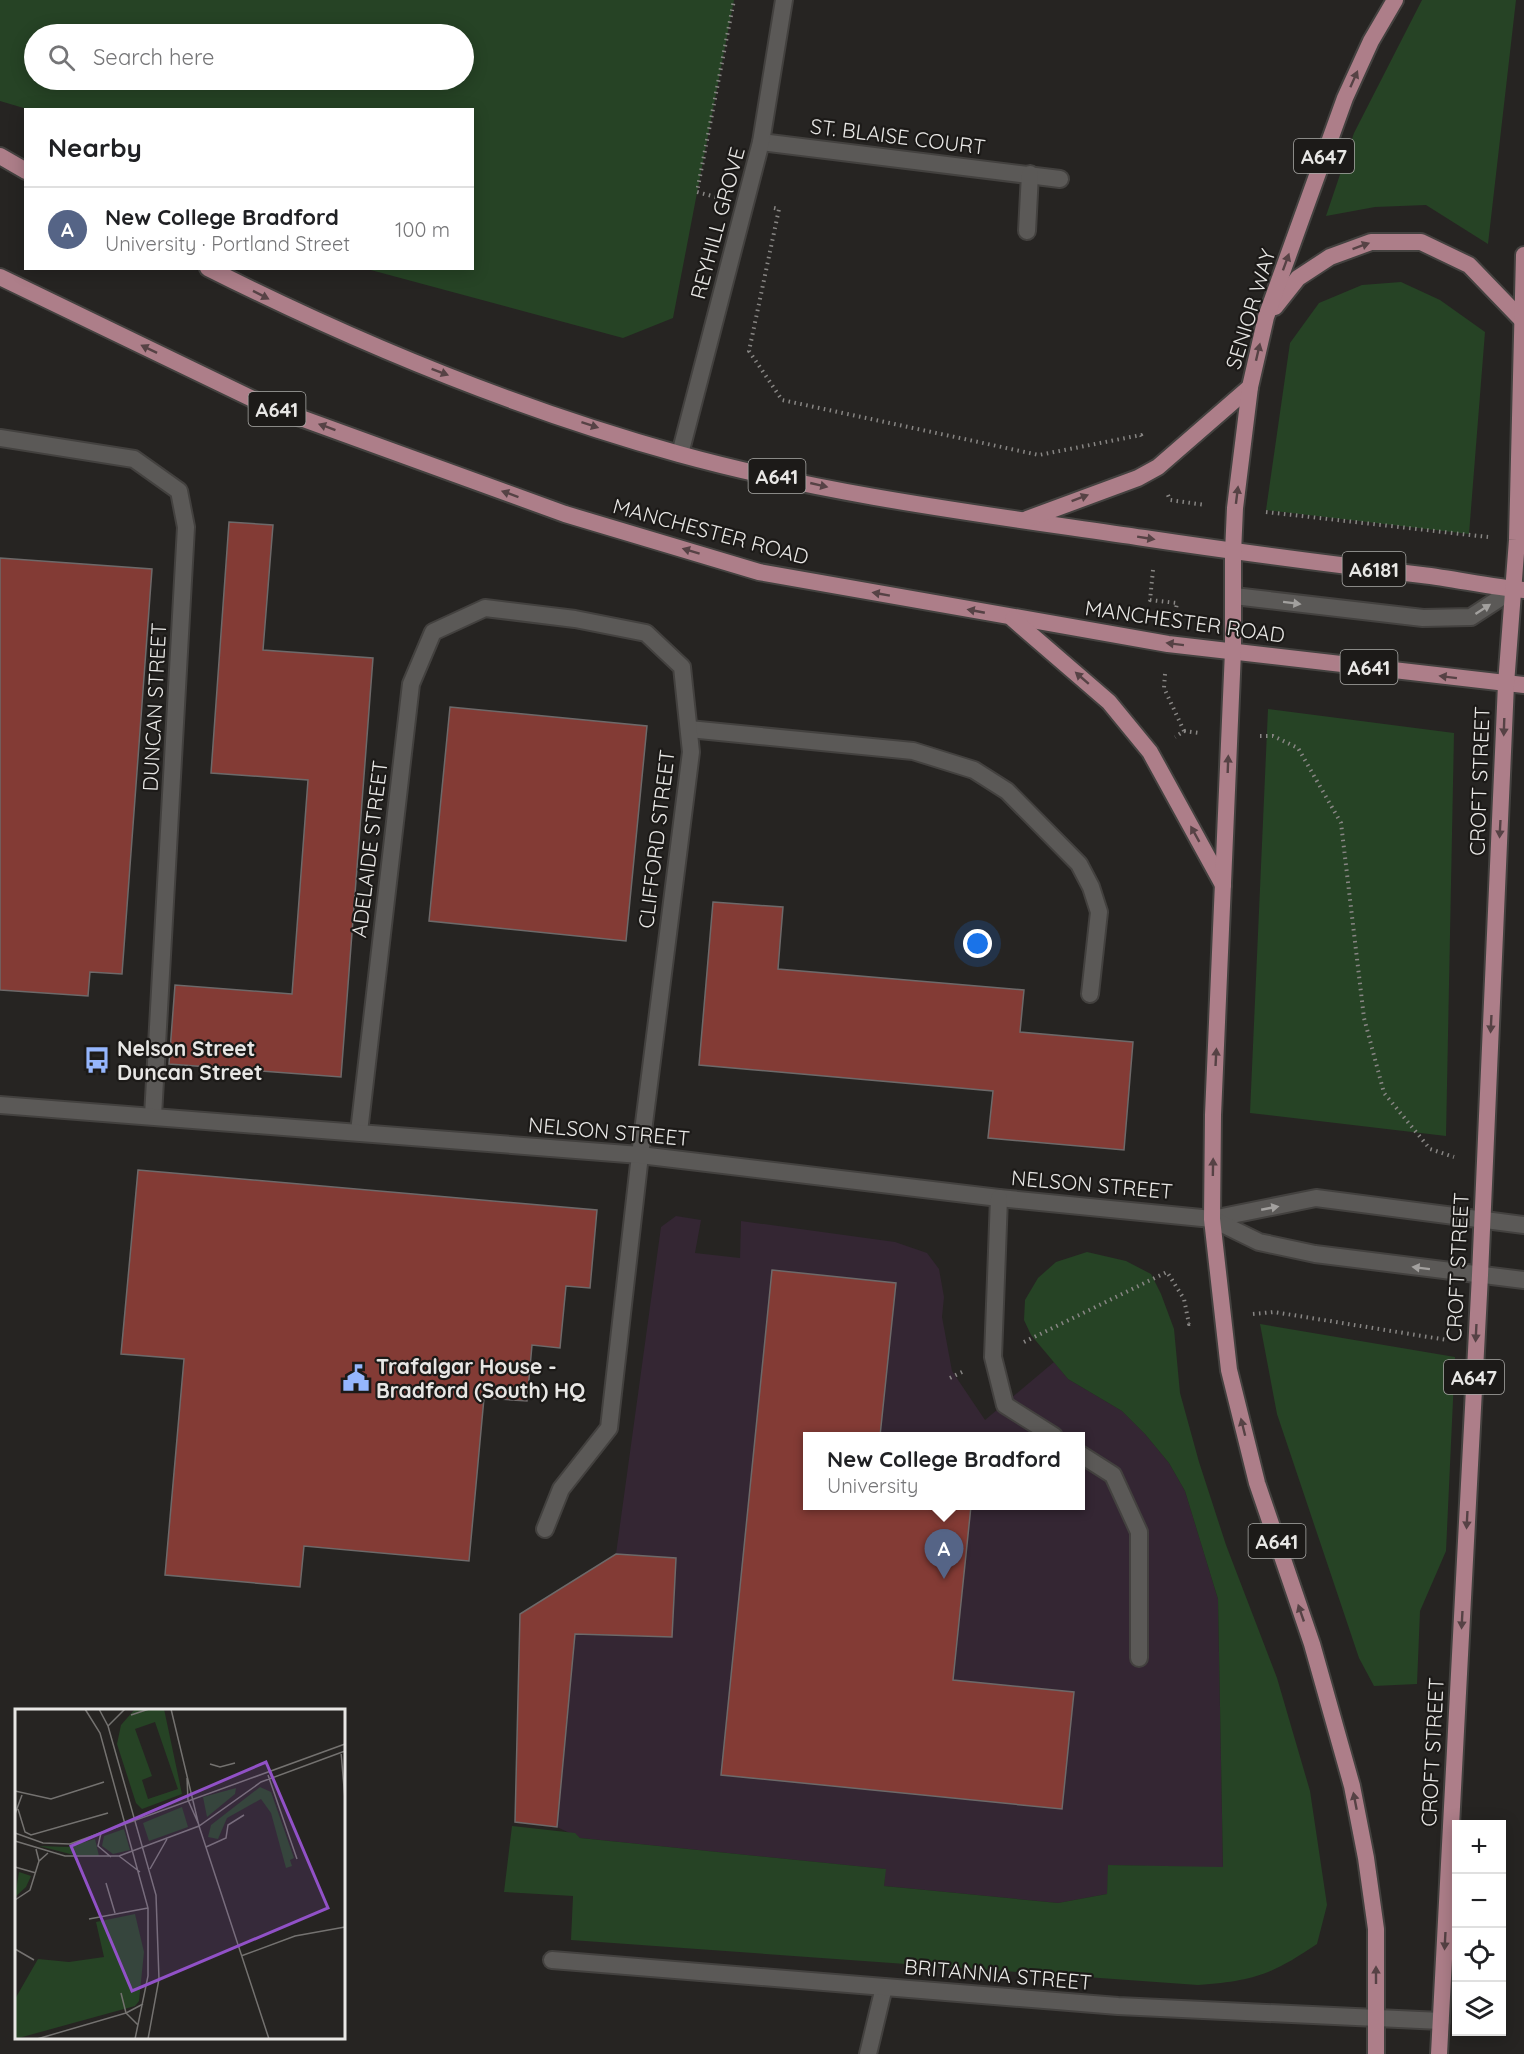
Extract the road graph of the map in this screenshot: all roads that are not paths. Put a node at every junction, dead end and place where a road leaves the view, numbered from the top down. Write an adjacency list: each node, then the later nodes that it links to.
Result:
1 (784, 0): 3 (street, REYHILL GROVE)
2 (1395, 0): 12 (main road, SENIOR WAY / A647, one-way to 2)
3 (761, 142): 6 (street, ST. BLAISE COURT); 17 (street, REYHILL GROVE)
4 (0, 156): 5 (main road)
5 (24, 170)
6 (1030, 174): 7 (street, ST. BLAISE COURT); 8 (street)
7 (1060, 179)
8 (1027, 231)
9 (1524, 255): 13 (main road, A647)
10 (212, 270): 17 (main road, A641, one-way to 17)
11 (0, 277): 23 (main road, MANCHESTER ROAD / A641, one-way to 11)
12 (1266, 317): 13 (main road, one-way to 13); 14 (main road, SENIOR WAY / A647, one-way to 12)
13 (1521, 319): 15 (main road, A647)
14 (1250, 387): 18 (main road, one-way to 14); 19 (main road, SENIOR WAY / A647, one-way to 14)
15 (1522, 405): 20 (main road, A647)
16 (0, 438): 31 (street, DUNCAN STREET)
17 (680, 454): 18 (main road, A641, one-way to 18)
18 (1026, 519): 19 (main road, A641, one-way to 19)
19 (1233, 553): 20 (main road, A6181); 21 (main road, SENIOR WAY / A647)
20 (1519, 589): 21 (street, one-way to 20); 25 (main road, CROFT STREET / A647)
21 (1234, 596): 24 (main road, SENIOR WAY / A647)
22 (485, 608): 27 (street, CLIFFORD STREET); 32 (street, ADELAIDE STREET)
23 (1013, 618): 24 (main road, MANCHESTER ROAD / A641, one-way to 23); 28 (main road, one-way to 23)
24 (1233, 651): 25 (main road, MANCHESTER ROAD / A641, one-way to 24); 28 (main road, A641, one-way to 24)
25 (1506, 684): 26 (main road, MANCHESTER ROAD); 35 (main road, CROFT STREET / A647, one-way to 35)
26 (1524, 685)
27 (689, 729): 29 (street); 33 (street, CLIFFORD STREET)
28 (1224, 886): 36 (main road, A641, one-way to 28)
29 (1090, 994)
30 (0, 1105): 31 (street, NELSON STREET)
31 (153, 1116): 32 (street, NELSON STREET)
32 (359, 1132): 33 (street, NELSON STREET)
33 (640, 1155): 34 (street, NELSON STREET); 42 (street, CLIFFORD STREET)
34 (999, 1198): 36 (street, NELSON STREET); 40 (street)
35 (1482, 1218): 36 (street, NELSON STREET, one-way to 35); 37 (street, NELSON STREET); 38 (main road, CROFT STREET / A647)
36 (1212, 1219): 38 (street, NELSON STREET, one-way to 36); 46 (main road, A641, one-way to 36)
37 (1524, 1225)
38 (1479, 1275): 39 (street, NELSON STREET); 47 (main road, CROFT STREET / A647, one-way to 47)
39 (1524, 1281)
40 (1046, 1432)
41 (1085, 1457): 43 (street)
42 (545, 1529)
43 (1139, 1658)
44 (552, 1960): 45 (street, BRITANNIA STREET)
45 (884, 1987): 46 (street, BRITANNIA STREET); 48 (street)
46 (1376, 2018): 47 (street, BRITANNIA STREET); 49 (main road, A641)
47 (1441, 2021): 50 (main road, CROFT STREET / A647)
48 (868, 2054)
49 (1376, 2054)
50 (1439, 2054)

